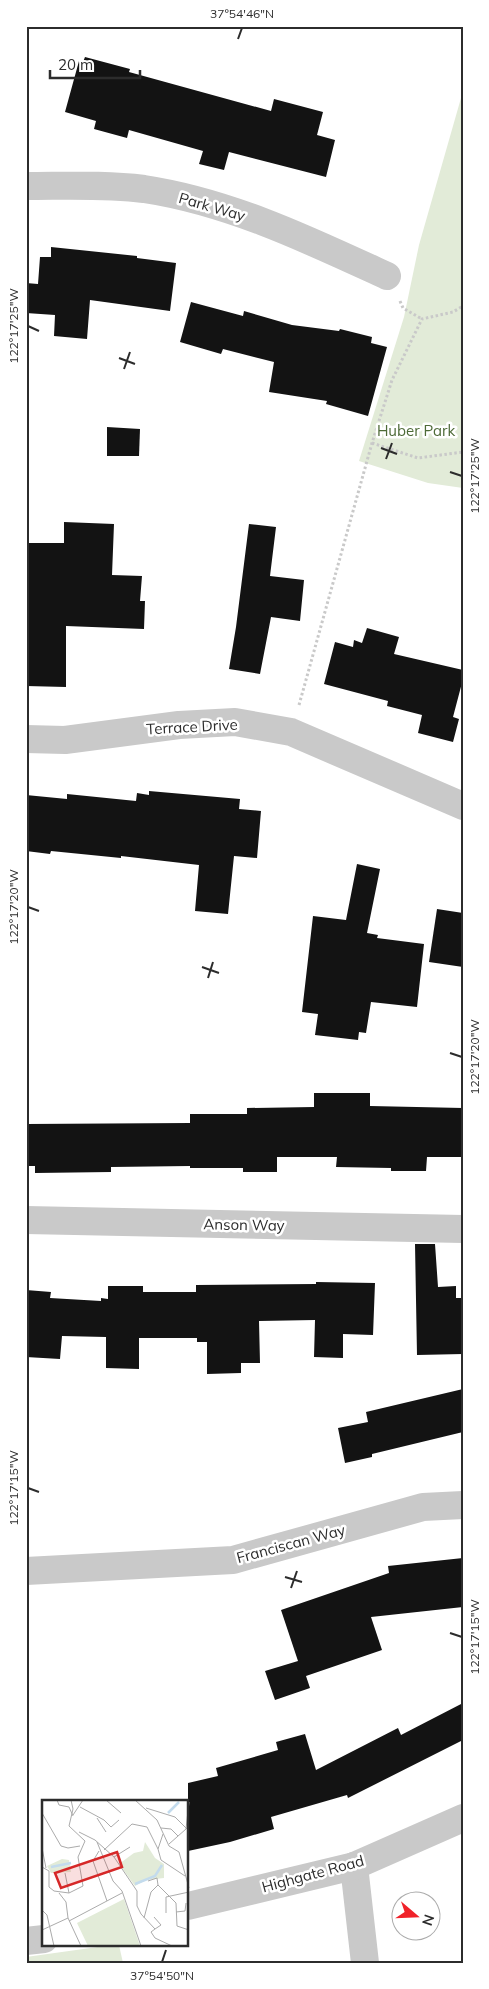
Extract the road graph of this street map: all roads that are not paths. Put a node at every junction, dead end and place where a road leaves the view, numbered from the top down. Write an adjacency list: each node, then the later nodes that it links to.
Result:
1 (26, 186): 2 (street, Park Way)
2 (387, 276)
3 (26, 739): 4 (street, Terrace Drive)
4 (463, 806)
5 (26, 1220): 6 (street, Anson Way)
6 (463, 1229)
7 (463, 1506): 8 (street, Franciscan Way)
8 (26, 1571)
9 (463, 1818): 10 (street, Highgate Road)
10 (354, 1866): 11 (street, Highgate Road); 14 (street)
11 (189, 1906)
12 (42, 1939): 13 (street)
13 (26, 1941)
14 (365, 1963)

